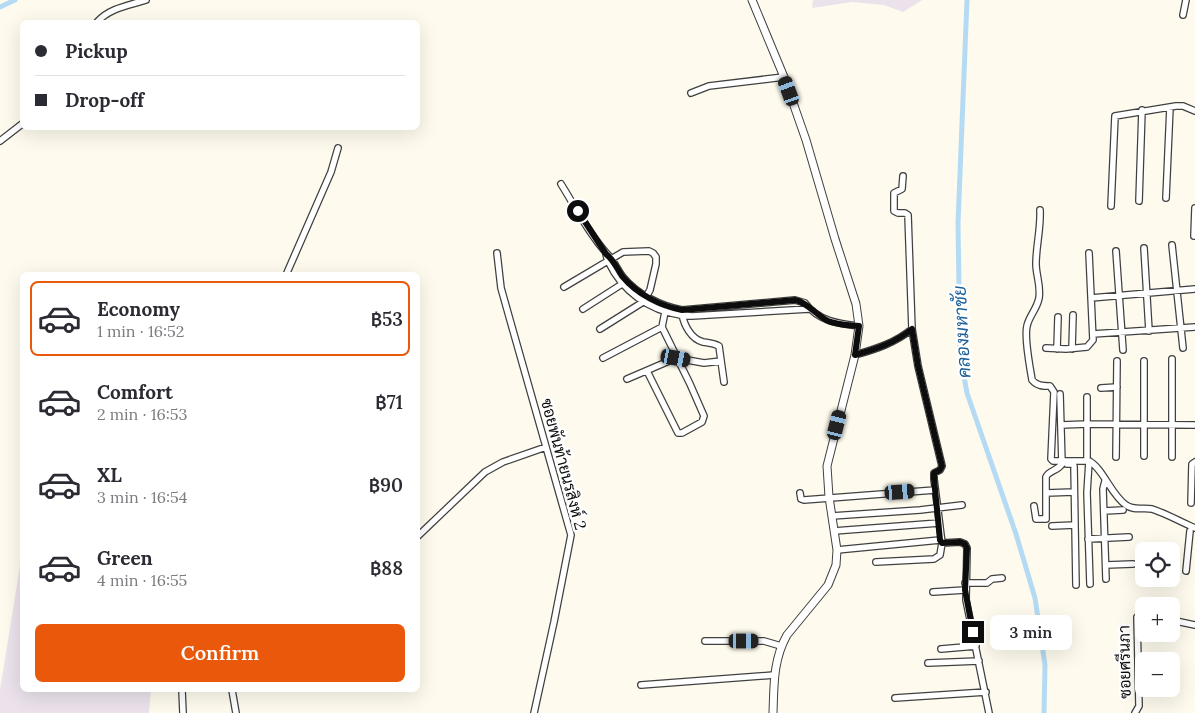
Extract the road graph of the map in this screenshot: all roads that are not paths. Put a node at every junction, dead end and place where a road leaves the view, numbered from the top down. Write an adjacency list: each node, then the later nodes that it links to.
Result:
1 (146, 0): 5 (street)
2 (1186, 0): 4 (street)
3 (754, 4): 6 (street)
4 (1184, 14)
5 (99, 20)
6 (784, 77): 7 (street); 42 (street)
7 (691, 93)
8 (1170, 106): 9 (street); 10 (street); 16 (street)
9 (1142, 110): 17 (street); 18 (street)
10 (1195, 111)
11 (20, 126): 12 (street)
12 (0, 141)
13 (338, 148): 28 (street)
14 (903, 176): 47 (street)
15 (560, 184): 27 (street)
16 (1166, 198)
17 (1139, 201)
18 (1111, 206)
19 (1195, 208): 21 (street)
20 (1040, 210): 82 (street)
21 (1194, 236)
22 (1172, 245): 32 (street)
23 (1144, 248): 33 (street)
24 (1089, 252): 35 (street)
25 (1116, 252): 34 (street)
26 (497, 253): 76 (street, ซอยพันท้ายนรสิงห์ 2)
27 (608, 258): 29 (street); 30 (street); 36 (street); 36 (street)
28 (287, 272)
29 (622, 284): 36 (street); 37 (street)
30 (564, 287)
31 (1195, 289): 32 (street)
32 (1176, 290): 33 (street); 45 (street)
33 (1148, 293): 34 (street); 48 (street)
34 (1118, 295): 35 (street); 49 (street)
35 (1091, 298): 50 (street)
36 (645, 300): 38 (street); 39 (street); 46 (street)
37 (582, 309)
38 (665, 312): 39 (street); 43 (street)
39 (682, 313): 42 (street); 60 (street)
40 (1072, 315): 54 (street)
41 (1058, 317): 53 (street)
42 (859, 326): 56 (street)
43 (662, 327): 57 (street); 58 (street)
44 (1195, 327): 45 (street)
45 (1180, 328): 48 (street); 52 (street)
46 (600, 329)
47 (912, 329): 56 (street); 84 (street)
48 (1149, 331): 49 (street)
49 (1121, 333): 50 (street); 55 (street)
50 (1093, 334): 54 (street)
51 (1046, 348): 53 (street)
52 (1183, 348)
53 (1057, 349): 54 (street)
54 (1072, 349)
55 (1122, 350)
56 (855, 355): 89 (street)
57 (603, 358)
58 (676, 358): 60 (street); 63 (street); 63 (street)
59 (1172, 358): 74 (street)
60 (721, 361): 65 (street)
61 (1117, 361): 66 (street)
62 (1144, 361): 73 (street)
63 (647, 371): 64 (street)
64 (627, 379)
65 (724, 382)
66 (1117, 387): 67 (street); 72 (street)
67 (1101, 388)
68 (1060, 394): 71 (street)
69 (1087, 397): 70 (street)
70 (1088, 424): 71 (street); 72 (street); 80 (street)
71 (1061, 425): 82 (street)
72 (1116, 425): 73 (street); 78 (street)
73 (1144, 425): 74 (street); 77 (street)
74 (1172, 425): 75 (street); 79 (street)
75 (1195, 426)
76 (546, 447): 102 (street); 137 (street, ซอยพันท้ายนรสิงห์ 2)
77 (1144, 456)
78 (1116, 457)
79 (1172, 457)
80 (1088, 459): 82 (street); 83 (street); 88 (street)
81 (1195, 462): 90 (street)
82 (1062, 463): 85 (street); 87 (street)
83 (1105, 481): 94 (street); 100 (street)
84 (935, 490): 89 (street); 93 (street)
85 (1074, 492): 87 (street); 88 (street); 98 (street)
86 (800, 493): 89 (street)
87 (1046, 493): 92 (street)
88 (1087, 493): 105 (street)
89 (830, 497): 96 (street)
90 (1191, 504)
91 (962, 505): 93 (street)
92 (1034, 506)
93 (938, 508): 96 (street); 97 (street)
94 (1104, 510): 95 (street); 104 (street)
95 (1123, 510)
96 (832, 516): 101 (street)
97 (939, 523): 101 (street); 106 (street)
98 (1075, 525): 99 (street); 117 (street)
99 (1052, 526)
100 (1193, 529): 107 (street)
101 (834, 531): 108 (street)
102 (420, 534)
103 (1128, 537): 104 (street)
104 (1104, 538): 105 (street); 111 (street)
105 (1088, 539): 116 (street)
106 (941, 541): 108 (street); 109 (street); 115 (street)
107 (1192, 549): 112 (street)
108 (837, 550): 124 (street)
109 (876, 562)
110 (1133, 564): 111 (street)
111 (1106, 565): 114 (street)
112 (1186, 572)
113 (1002, 578): 115 (street)
114 (1106, 579)
115 (965, 583): 118 (street)
116 (1090, 584)
117 (1076, 586)
118 (965, 590): 119 (street); 125 (street)
119 (933, 592)
120 (1180, 622): 121 (street)
121 (1195, 625)
122 (705, 641): 124 (street)
123 (1138, 642): 140 (street, ซอยศรีนภา)
124 (781, 646): 129 (street)
125 (976, 646): 126 (street); 127 (street)
126 (942, 649)
127 (979, 661): 128 (street); 133 (street)
128 (928, 664)
129 (774, 676): 130 (street); 138 (street)
130 (641, 685)
131 (182, 692): 135 (street)
132 (232, 692): 136 (street)
133 (986, 692): 134 (street); 139 (street)
134 (895, 698)
135 (183, 713)
136 (236, 713)
137 (534, 713)
138 (773, 713)
139 (989, 713)
140 (1135, 713)

